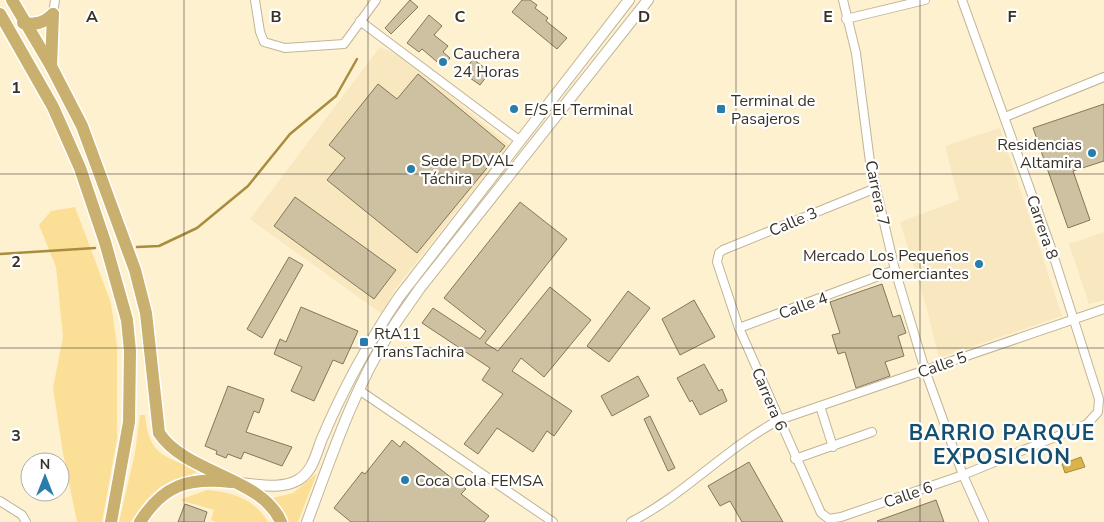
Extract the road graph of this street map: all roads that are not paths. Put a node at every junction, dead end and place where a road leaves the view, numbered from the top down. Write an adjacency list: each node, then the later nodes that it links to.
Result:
1 (12, 0): 14 (highway)
2 (56, 0): 11 (street)
3 (255, 0): 13 (street)
4 (376, 0): 13 (street)
5 (628, 0): 18 (street)
6 (648, 0): 26 (street)
7 (842, 0): 12 (street, Carrera 7)
8 (924, 0): 12 (street)
9 (962, 0): 17 (street, Carrera 8)
10 (0, 14): 39 (highway)
11 (52, 14): 14 (highway); 15 (highway)
12 (846, 19): 19 (street, Carrera 7)
13 (360, 22): 18 (street)
14 (23, 23): 15 (highway)
15 (51, 66): 34 (highway)
16 (1104, 78): 17 (street)
17 (1005, 117): 23 (street, Carrera 8)
18 (519, 140): 34 (street)
19 (876, 188): 20 (street, Calle 3); 21 (street, Carrera 7)
20 (718, 262): 24 (street, Carrera 6)
21 (895, 270): 24 (street, Calle 4); 25 (street, Carrera 7)
22 (1104, 309): 23 (street, Calle 5)
23 (1074, 318): 25 (street, Calle 5); 27 (street, Carrera 8)
24 (739, 328): 29 (street, Carrera 6)
25 (925, 370): 28 (street, Calle 5); 33 (street, Carrera 7)
26 (359, 390): 37 (street); 42 (street)
27 (1099, 399): 33 (street, Calle 6)
28 (820, 406): 29 (street, Calle 5); 31 (street)
29 (779, 420): 32 (street, Carrera 6); 43 (street, Calle 5)
30 (872, 432): 31 (street)
31 (832, 446): 32 (street)
32 (795, 459): 36 (street, Carrera 6)
33 (963, 475): 36 (street, Calle 6); 44 (street, Carrera 7)
34 (236, 483): 40 (highway); 41 (highway)
35 (0, 501): 38 (street)
36 (841, 517)
37 (551, 521)
38 (26, 522)
39 (111, 522)
40 (140, 522)
41 (281, 522)
42 (307, 522)
43 (630, 522)
44 (984, 522)

